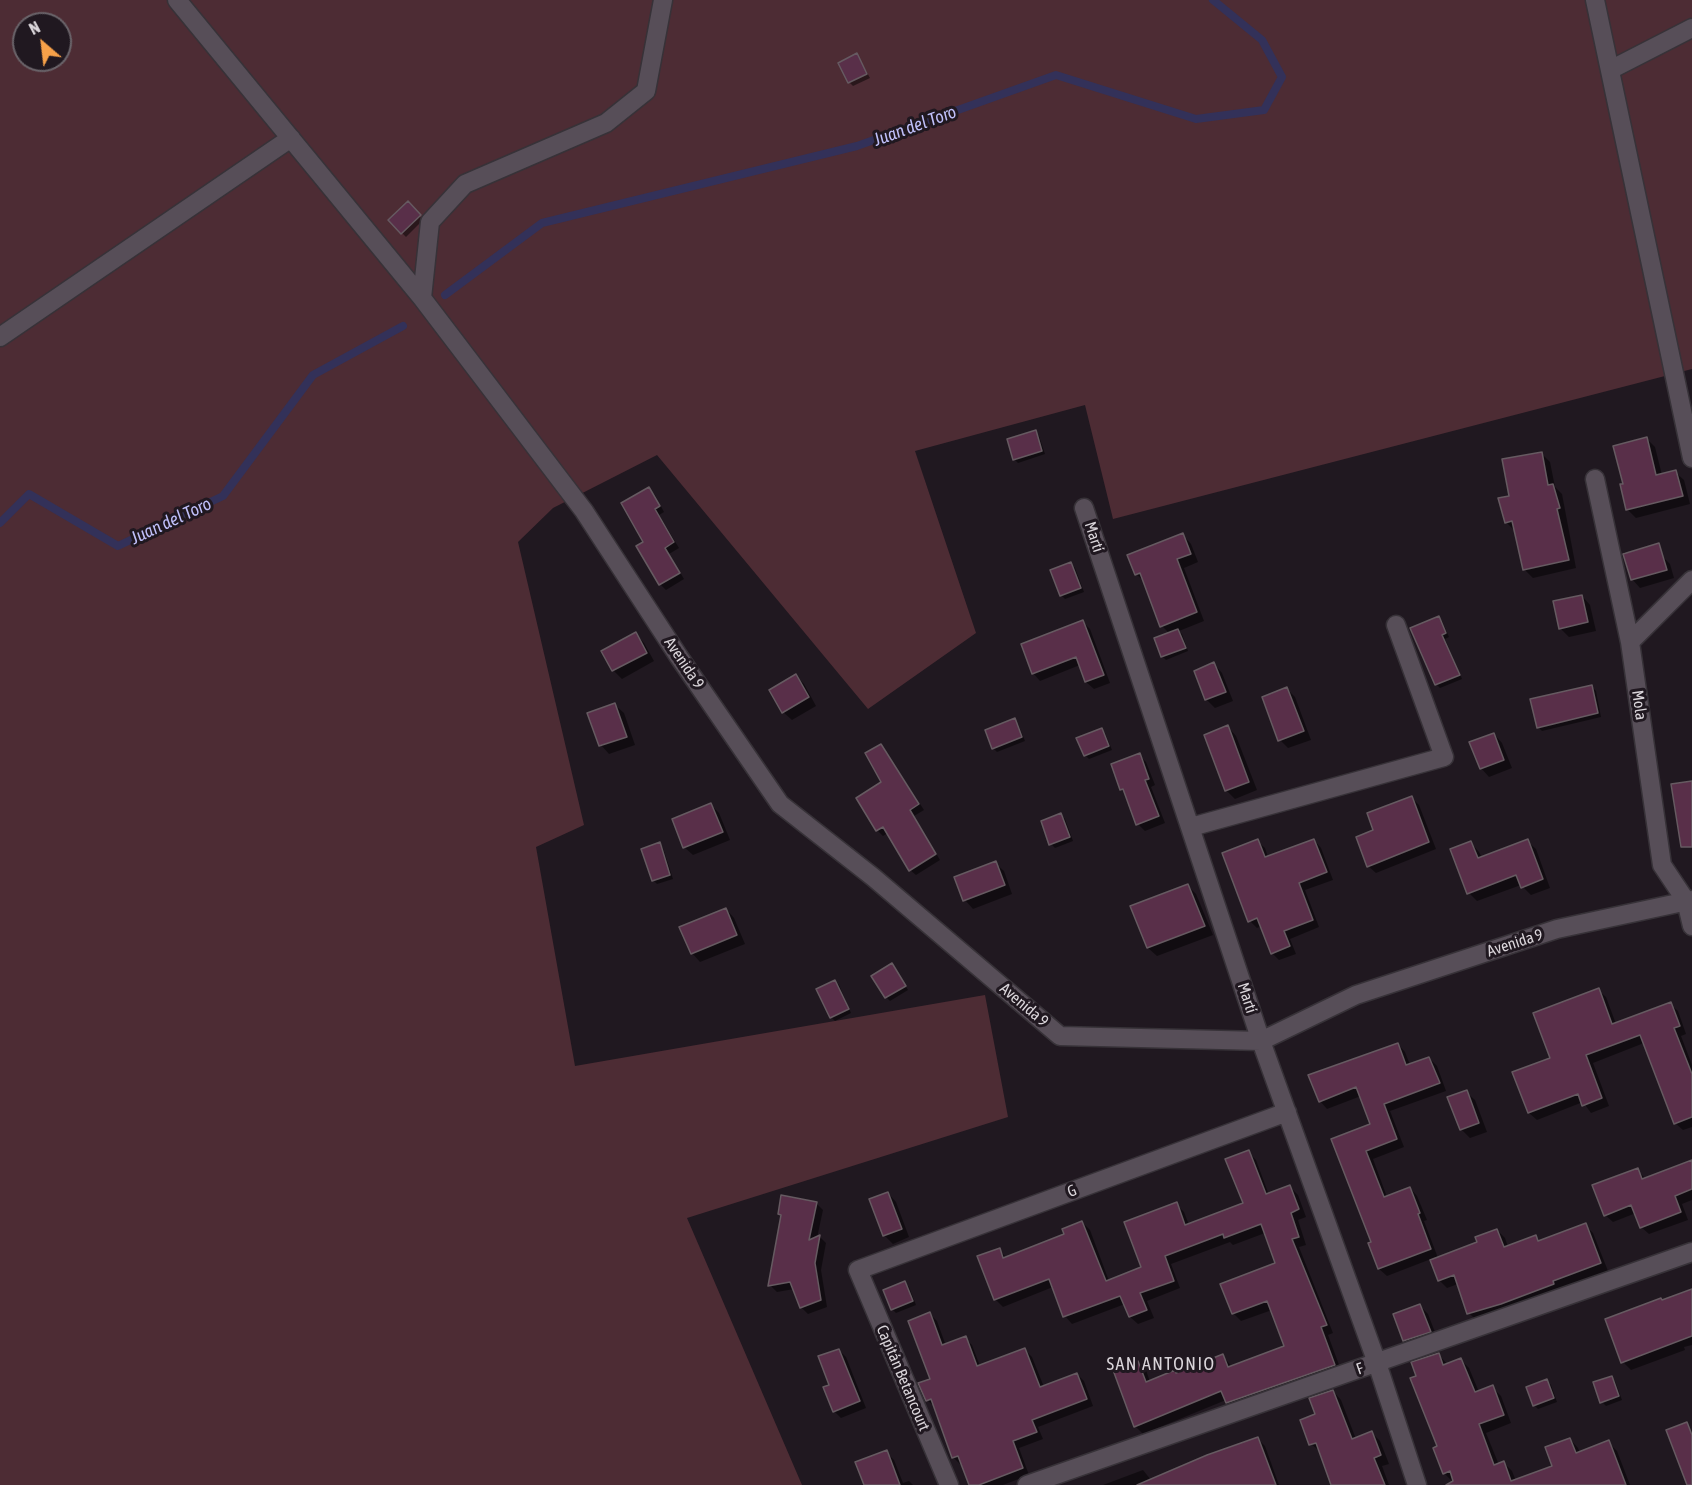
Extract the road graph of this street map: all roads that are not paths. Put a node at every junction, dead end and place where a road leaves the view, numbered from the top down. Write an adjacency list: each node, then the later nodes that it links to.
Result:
1 (177, 0): 6 (street, Avenida 9)
2 (663, 0): 7 (street)
3 (1595, 0): 5 (street)
4 (1692, 28): 5 (street)
5 (1610, 70): 9 (street)
6 (291, 138): 7 (street, Avenida 9); 8 (street)
7 (422, 298): 18 (street, Avenida 9)
8 (0, 337)
9 (1692, 458)
10 (1595, 479): 14 (street, Mola)
11 (1084, 508): 15 (street, Martí)
12 (1692, 580): 14 (street)
13 (1396, 625): 15 (street)
14 (1630, 642): 16 (street, Mola)
15 (1191, 827): 18 (street, Martí)
16 (1689, 900): 17 (street, Mola); 18 (street, Avenida 9)
17 (1692, 926)
18 (1261, 1041): 19 (street, Martí)
19 (1287, 1112): 21 (street, G); 22 (street, Martí)
20 (1692, 1252): 22 (street, F)
21 (858, 1270): 23 (street, Capitán Betancourt)
22 (1377, 1363): 24 (street, F); 25 (street, Martí)
23 (949, 1485)
24 (1027, 1485)
25 (1417, 1485)

